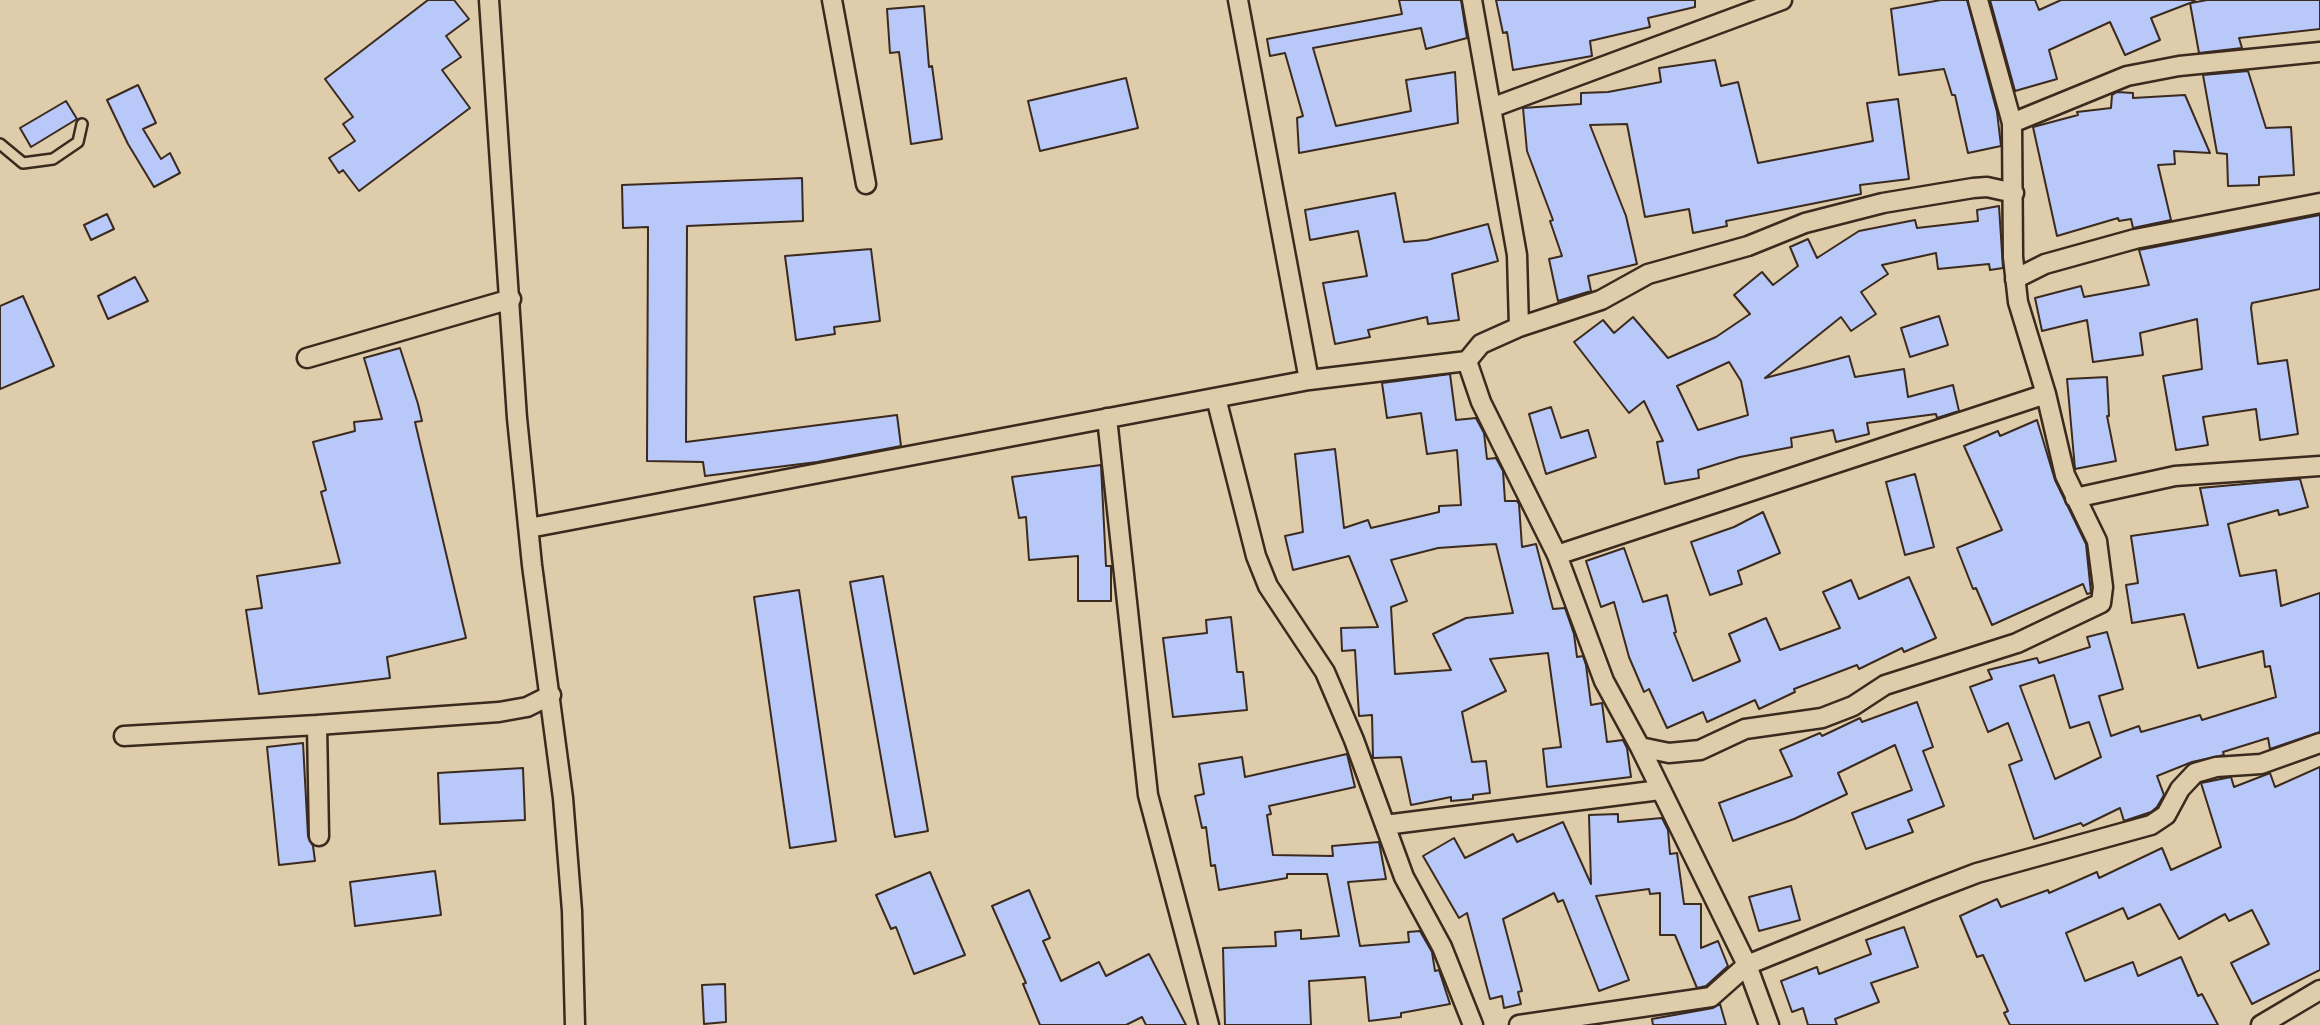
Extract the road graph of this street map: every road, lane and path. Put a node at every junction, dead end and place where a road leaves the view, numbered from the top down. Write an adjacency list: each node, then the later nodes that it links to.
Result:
1 (489, 0): 18 (street)
2 (832, 0): 12 (street)
3 (1238, 0): 22 (street)
4 (1472, 0): 8 (street)
5 (1782, 0): 8 (street)
6 (1979, 0): 9 (street)
7 (2320, 51): 9 (street)
8 (1491, 108): 19 (street)
9 (2012, 123): 13 (street)
10 (82, 124): 11 (lane)
11 (0, 144)
12 (866, 184)
13 (2014, 193): 15 (street); 19 (street)
14 (2320, 203): 16 (street)
15 (2013, 257): 16 (street); 17 (street)
16 (2045, 264): 17 (street)
17 (2015, 279): 23 (street)
18 (511, 299): 20 (street); 28 (street)
19 (1520, 327): 21 (street)
20 (307, 358)
21 (1467, 360): 22 (street); 29 (street)
22 (1310, 380): 24 (street)
23 (2046, 394): 27 (street); 29 (street)
24 (1216, 398): 25 (street); 36 (street)
25 (1107, 418): 28 (street); 42 (street)
26 (2320, 466): 27 (street)
27 (2075, 498): 34 (street)
28 (529, 528): 30 (street)
29 (1557, 555): 34 (street)
30 (551, 695): 31 (street); 41 (street)
31 (317, 725): 32 (street); 37 (street)
32 (124, 736)
33 (2320, 743): 38 (street)
34 (1640, 747): 35 (street)
35 (1660, 790): 36 (street); 38 (street)
36 (1385, 825): 43 (street)
37 (319, 836)
38 (1747, 965): 40 (street); 45 (street)
39 (2320, 990): 46 (street)
40 (1633, 1017): 44 (street)
41 (575, 1025)
42 (1209, 1025)
43 (1473, 1025)
44 (1519, 1025)
45 (1769, 1025)
46 (2261, 1025)

